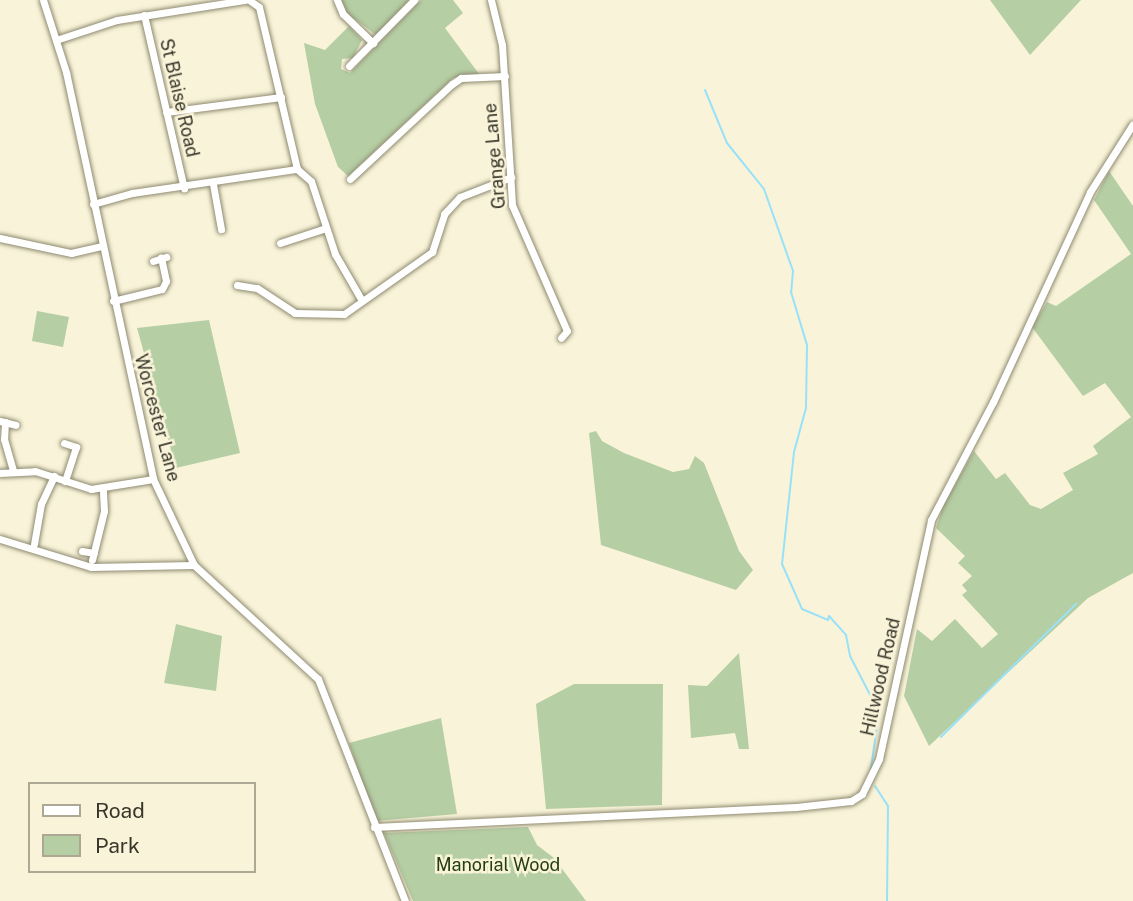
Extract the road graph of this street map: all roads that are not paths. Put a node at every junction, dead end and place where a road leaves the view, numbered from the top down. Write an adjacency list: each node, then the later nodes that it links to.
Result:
1 (43, 0): 9 (street, Worcester Lane)
2 (179, 0): 7 (street)
3 (247, 0): 7 (street); 13 (street)
4 (337, 0): 10 (street)
5 (414, 0): 10 (street)
6 (491, 0): 12 (street, Grange Lane)
7 (180, 10): 8 (street)
8 (144, 15): 9 (street); 14 (street, St Blaise Road)
9 (56, 40): 21 (street, Worcester Lane)
10 (373, 43): 11 (street)
11 (349, 66)
12 (505, 76): 17 (street, Grange Lane); 18 (street)
13 (281, 97): 14 (street); 16 (street)
14 (166, 112): 20 (street, St Blaise Road)
15 (1133, 124): 45 (street, Hillwood Road)
16 (297, 169): 19 (street); 22 (street)
17 (511, 177): 29 (street); 31 (street, Grange Lane)
18 (350, 179)
19 (213, 184): 20 (street); 23 (street)
20 (184, 188): 21 (street)
21 (93, 204): 26 (street, Worcester Lane)
22 (326, 228): 25 (street); 29 (street)
23 (221, 229)
24 (0, 238): 26 (street)
25 (280, 243)
26 (102, 246): 30 (street, Worcester Lane)
27 (160, 259): 30 (street)
28 (237, 285): 29 (street)
29 (361, 299)
30 (113, 301): 38 (street, Worcester Lane)
31 (561, 338)
32 (3, 422): 33 (street); 35 (street)
33 (16, 425)
34 (64, 443): 39 (street)
35 (13, 470): 36 (street); 37 (street)
36 (0, 473)
37 (54, 476): 39 (street); 42 (street)
38 (153, 479): 40 (street); 44 (street, Worcester Lane)
39 (65, 481): 40 (street)
40 (103, 490): 43 (street)
41 (0, 539): 44 (street)
42 (32, 539)
43 (82, 551)
44 (194, 565): 45 (street, Worcester Lane)
45 (374, 827): 46 (street, Worcester Lane)
46 (405, 901)

